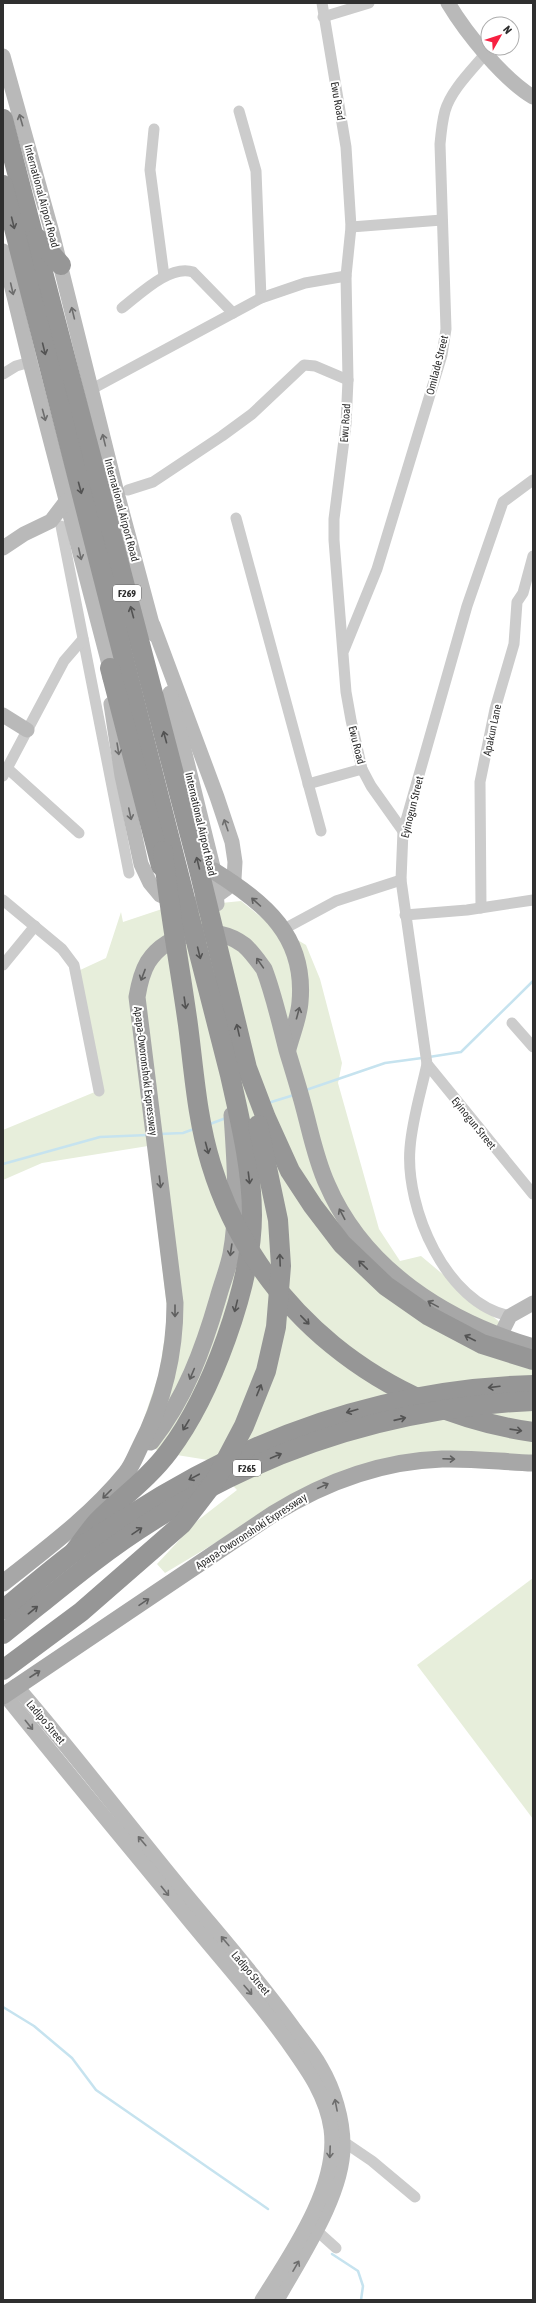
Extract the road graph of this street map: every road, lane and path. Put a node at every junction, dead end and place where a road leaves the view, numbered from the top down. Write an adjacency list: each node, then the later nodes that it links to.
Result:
1 (322, 3): 4 (street, Ewu Road)
2 (369, 3): 4 (street)
3 (448, 3): 5 (main road)
4 (323, 17): 15 (street, Ewu Road)
5 (480, 45)
6 (3, 56): 18 (main road, International Airport Road, one-way to 6)
7 (484, 56): 14 (street, Omilade Street)
8 (489, 56): 9 (main road)
9 (533, 97)
10 (239, 111): 21 (street)
11 (3, 119): 16 (highway, International Airport Road / F269)
12 (154, 129): 19 (street)
13 (3, 185): 40 (highway, F269, one-way to 40)
14 (442, 220): 15 (street); 38 (street, Omilade Street)
15 (351, 227): 20 (street, Ewu Road)
16 (34, 234): 18 (highway); 61 (highway, International Airport Road / F269, one-way to 16)
17 (3, 251): 24 (main road, one-way to 24)
18 (61, 265): 27 (main road, International Airport Road, one-way to 18)
19 (164, 276): 22 (street); 23 (street)
20 (346, 276): 21 (street); 26 (street, Ewu Road)
21 (261, 298): 23 (street)
22 (122, 308)
23 (233, 313): 27 (street)
24 (30, 362): 25 (street); 30 (main road, one-way to 30)
25 (3, 374)
26 (348, 380): 29 (street); 38 (street, Ewu Road)
27 (92, 389): 36 (main road, International Airport Road, one-way to 27)
28 (533, 480): 48 (street, Eyinogun Street)
29 (128, 490)
30 (67, 500): 32 (main road); 33 (main road)
31 (236, 518): 46 (street)
32 (56, 523): 33 (main road); 34 (main road); 37 (street)
33 (75, 532): 39 (main road, one-way to 39)
34 (5, 543)
35 (533, 556): 56 (street, Apakun Lane)
36 (153, 625): 39 (main road, one-way to 36); 50 (main road, International Airport Road)
37 (83, 640): 42 (street); 51 (street)
38 (343, 652): 43 (street, Ewu Road)
39 (110, 668): 40 (highway); 53 (highway)
40 (137, 712): 44 (highway, F269)
41 (3, 715): 42 (main road)
42 (27, 730): 45 (street)
43 (362, 769): 46 (street); 48 (street, Ewu Road)
44 (153, 770): 53 (highway); 66 (highway, F269, one-way to 66)
45 (5, 772): 49 (street)
46 (308, 784): 47 (street)
47 (321, 830)
48 (403, 830): 52 (street, Eyinogun Street)
49 (79, 833)
50 (214, 871): 59 (main road, one-way to 50); 61 (main road, International Airport Road)
51 (129, 873)
52 (401, 880): 57 (street, Eyinogun Street); 59 (street)
53 (167, 890): 77 (highway, one-way to 77)
54 (3, 900): 58 (street)
55 (533, 900): 56 (street)
56 (481, 908): 57 (street)
57 (405, 915): 65 (street, Eyinogun Street)
58 (35, 926): 60 (street); 67 (street)
59 (284, 929): 64 (main road, one-way to 59)
60 (3, 966)
61 (225, 968): 66 (highway, International Airport Road / F269, one-way to 61)
62 (512, 1023): 63 (street)
63 (533, 1047)
64 (288, 1051): 72 (main road, Apapa-Oworonshoki Expressway, one-way to 64); 79 (main road, Apapa-Oworonshoki Expressway, one-way to 79)
65 (427, 1064): 69 (street, Eyinogun Street); 71 (street)
66 (238, 1072): 68 (highway)
67 (99, 1091)
68 (249, 1123): 74 (highway, one-way to 68); 79 (main road, one-way to 79); 80 (highway, one-way to 80); 84 (highway, one-way to 68)
69 (533, 1194)
70 (533, 1303): 71 (main road)
71 (510, 1316): 72 (main road)
72 (500, 1336): 73 (main road, Apapa-Oworonshoki Expressway)
73 (533, 1347)
74 (533, 1360)
75 (533, 1384): 80 (highway, F265, one-way to 80)
76 (533, 1401): 83 (highway, F265, one-way to 76)
77 (533, 1432)
78 (533, 1463): 85 (main road, Apapa-Oworonshoki Expressway, one-way to 78)
79 (127, 1472): 81 (main road, Apapa-Oworonshoki Expressway, one-way to 81)
80 (74, 1552): 82 (highway, F265)
81 (3, 1583)
82 (3, 1610)
83 (3, 1634)
84 (3, 1670)
85 (8, 1692): 86 (main road, Ladipo Street, one-way to 85); 90 (main road, Ladipo Street, one-way to 90)
86 (344, 2142): 87 (street); 88 (main road, Ladipo Street)
87 (415, 2197)
88 (316, 2230): 89 (street); 91 (main road, Ladipo Street, one-way to 88)
89 (336, 2248)
90 (262, 2300)
91 (277, 2300)

